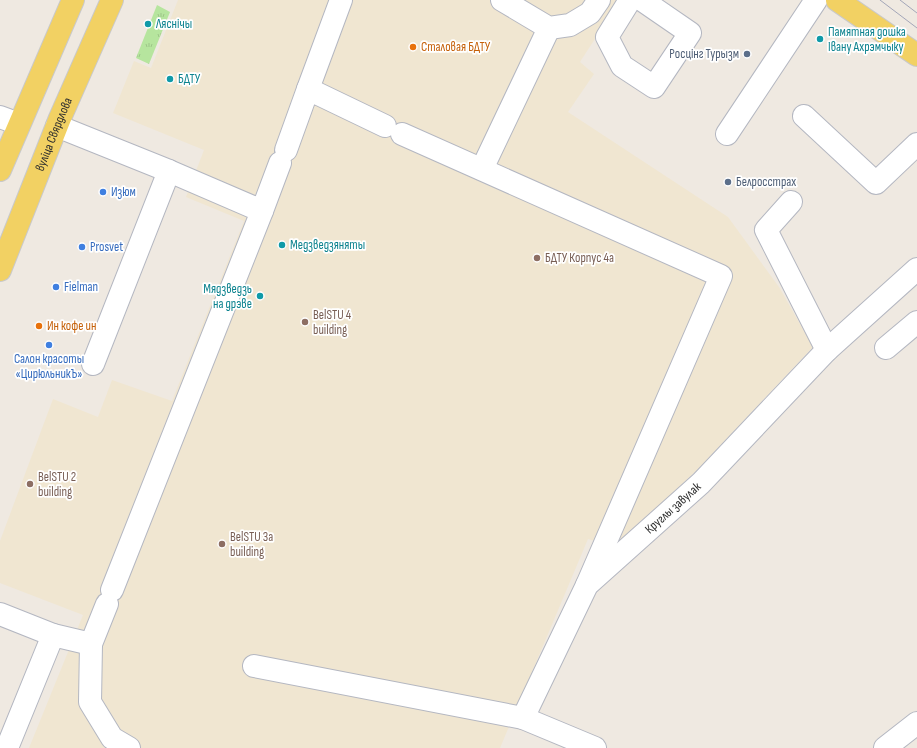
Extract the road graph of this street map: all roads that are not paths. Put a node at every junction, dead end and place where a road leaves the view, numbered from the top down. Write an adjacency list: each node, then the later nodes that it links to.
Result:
1 (73, 0): 14 (main road)
2 (112, 0): 15 (main road, вуліца Свярдлова)
3 (341, 0): 12 (street)
4 (502, 0): 10 (street)
5 (599, 0): 10 (street)
6 (630, 0): 7 (street)
7 (642, 0)
8 (816, 0): 16 (street)
9 (837, 0): 11 (main road)
10 (549, 28): 18 (street)
11 (917, 55)
12 (308, 89): 18 (street); 22 (street)
13 (804, 116): 17 (street)
14 (9, 120): 19 (main road)
15 (57, 126): 20 (street); 24 (main road, вуліца Свярдлова)
16 (727, 134)
17 (917, 144)
18 (482, 169): 29 (street)
19 (0, 170)
20 (169, 171): 22 (street); 28 (street)
21 (791, 202): 27 (street)
22 (262, 211): 32 (street)
23 (917, 269): 27 (street, Круглы завулак)
24 (0, 270)
25 (917, 322): 26 (street)
26 (886, 348)
27 (827, 350): 29 (street, Круглы завулак)
28 (94, 364)
29 (587, 585): 34 (street, Круглы завулак)
30 (0, 614): 31 (street)
31 (54, 635): 32 (street); 36 (street)
32 (91, 644): 37 (street)
33 (254, 666): 34 (street)
34 (523, 718): 38 (street)
35 (917, 723): 39 (street)
36 (7, 748)
37 (128, 748)
38 (595, 748)
39 (885, 748)

